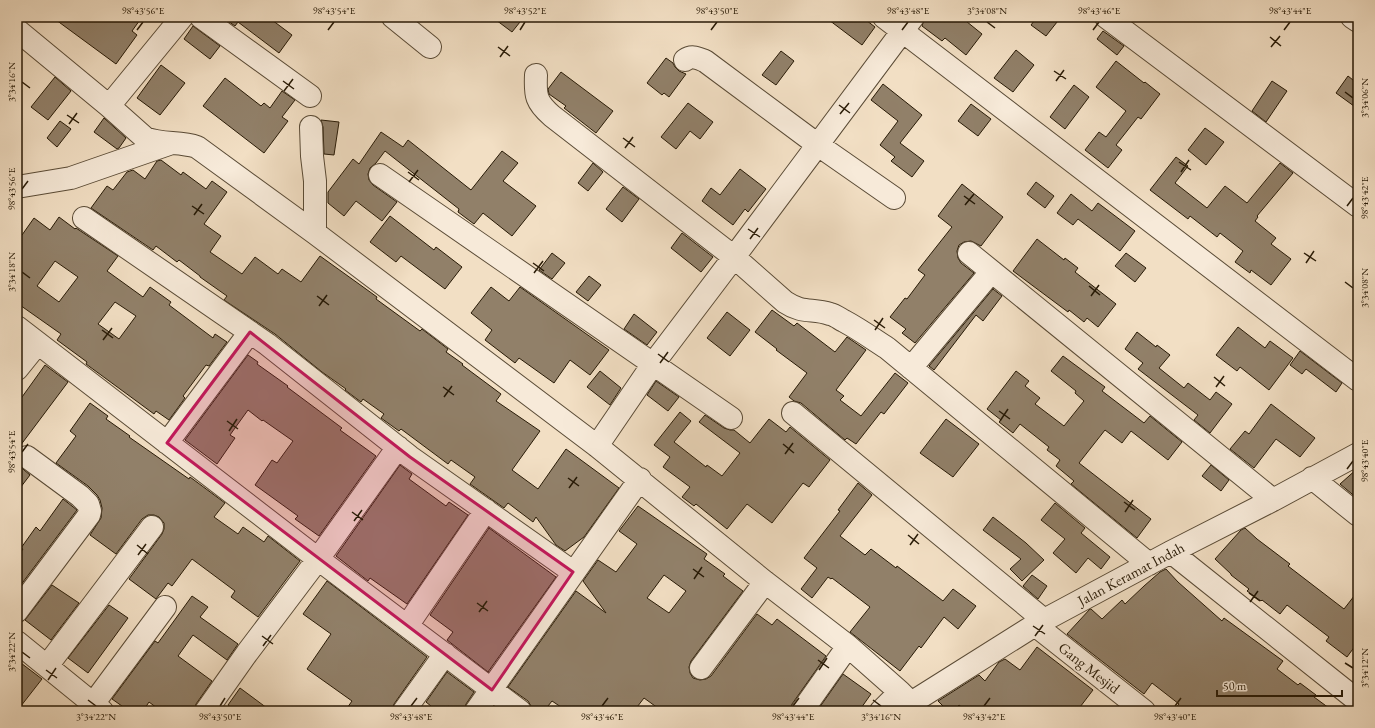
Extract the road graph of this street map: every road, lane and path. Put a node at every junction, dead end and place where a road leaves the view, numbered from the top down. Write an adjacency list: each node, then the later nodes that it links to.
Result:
1 (182, 17): 14 (street)
2 (202, 17): 13 (street)
3 (393, 17): 10 (street)
4 (884, 17): 8 (street)
5 (1106, 17): 21 (street)
6 (1352, 17): 7 (street)
7 (1358, 21)
8 (908, 24): 17 (street); 33 (street)
9 (17, 30): 14 (street)
10 (430, 47)
11 (685, 60): 17 (street)
12 (536, 75): 25 (street)
13 (310, 96)
14 (109, 106): 16 (street)
15 (311, 127): 23 (street)
16 (170, 143): 19 (street); 23 (street)
17 (818, 144): 20 (street); 25 (street)
18 (380, 175): 30 (street)
19 (17, 187)
20 (894, 198)
21 (1358, 206)
22 (84, 218): 28 (street)
23 (315, 233): 37 (street)
24 (969, 253): 26 (street)
25 (734, 257): 30 (street); 31 (street)
26 (991, 272): 31 (street); 43 (street)
27 (17, 327): 29 (street)
28 (250, 332): 36 (street); 38 (street)
29 (38, 343): 32 (street); 36 (street)
30 (653, 364): 35 (street); 37 (street)
31 (911, 368): 49 (street)
32 (17, 369)
33 (1358, 380)
34 (793, 413): 54 (street, Gang Mesjid)
35 (731, 418)
36 (167, 443): 48 (street)
37 (597, 446): 42 (street)
38 (398, 447): 44 (street); 48 (street)
39 (1358, 454): 41 (street, Jalan Keramat Indah)
40 (26, 457): 53 (street)
41 (1312, 478): 43 (street, Jalan Keramat Indah); 45 (street)
42 (640, 479): 50 (street); 51 (street)
43 (1273, 500): 47 (street, Jalan Keramat Indah)
44 (486, 510): 50 (street); 55 (street)
45 (1358, 515)
46 (152, 527): 59 (street)
47 (1171, 552): 49 (street, Jalan Keramat Indah); 62 (street)
48 (318, 559): 55 (street); 65 (street)
49 (1149, 564): 54 (street, Jalan Keramat Indah)
50 (573, 572): 61 (street)
51 (765, 582): 57 (street); 60 (street)
52 (166, 607): 64 (street)
53 (17, 611)
54 (1039, 623): 63 (street, Jalan Keramat Indah); 71 (street, Gang Mesjid)
55 (407, 626): 58 (street)
56 (17, 642): 59 (street)
57 (848, 646): 63 (street); 69 (street)
58 (445, 654): 61 (street); 66 (street)
59 (47, 666): 64 (street)
60 (701, 668)
61 (492, 690): 67 (street); 68 (street)
62 (1358, 701)
63 (910, 702): 70 (street, Jalan Keramat Indah)
64 (97, 707)
65 (206, 711)
66 (404, 711)
67 (476, 711)
68 (520, 711)
69 (802, 711)
70 (881, 711)
71 (1144, 711)

